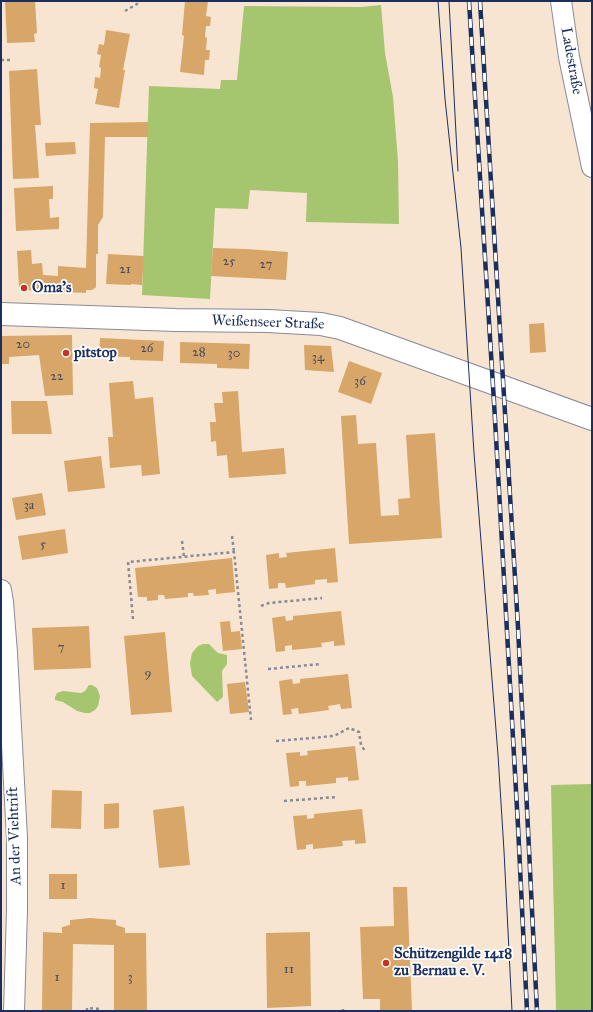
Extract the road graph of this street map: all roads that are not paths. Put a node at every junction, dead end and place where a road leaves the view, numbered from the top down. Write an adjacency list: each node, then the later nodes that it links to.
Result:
1 (561, 1): 2 (street, Ladestraße)
2 (592, 167)
3 (1, 314): 4 (main road, Weißenseer Straße)
4 (592, 419)
5 (1, 590): 6 (street, An der Viehtrift)
6 (4, 653): 7 (street, An der Viehtrift)
7 (7, 764): 8 (street, An der Viehtrift)
8 (9, 838): 9 (street, An der Viehtrift)
9 (14, 1011)

